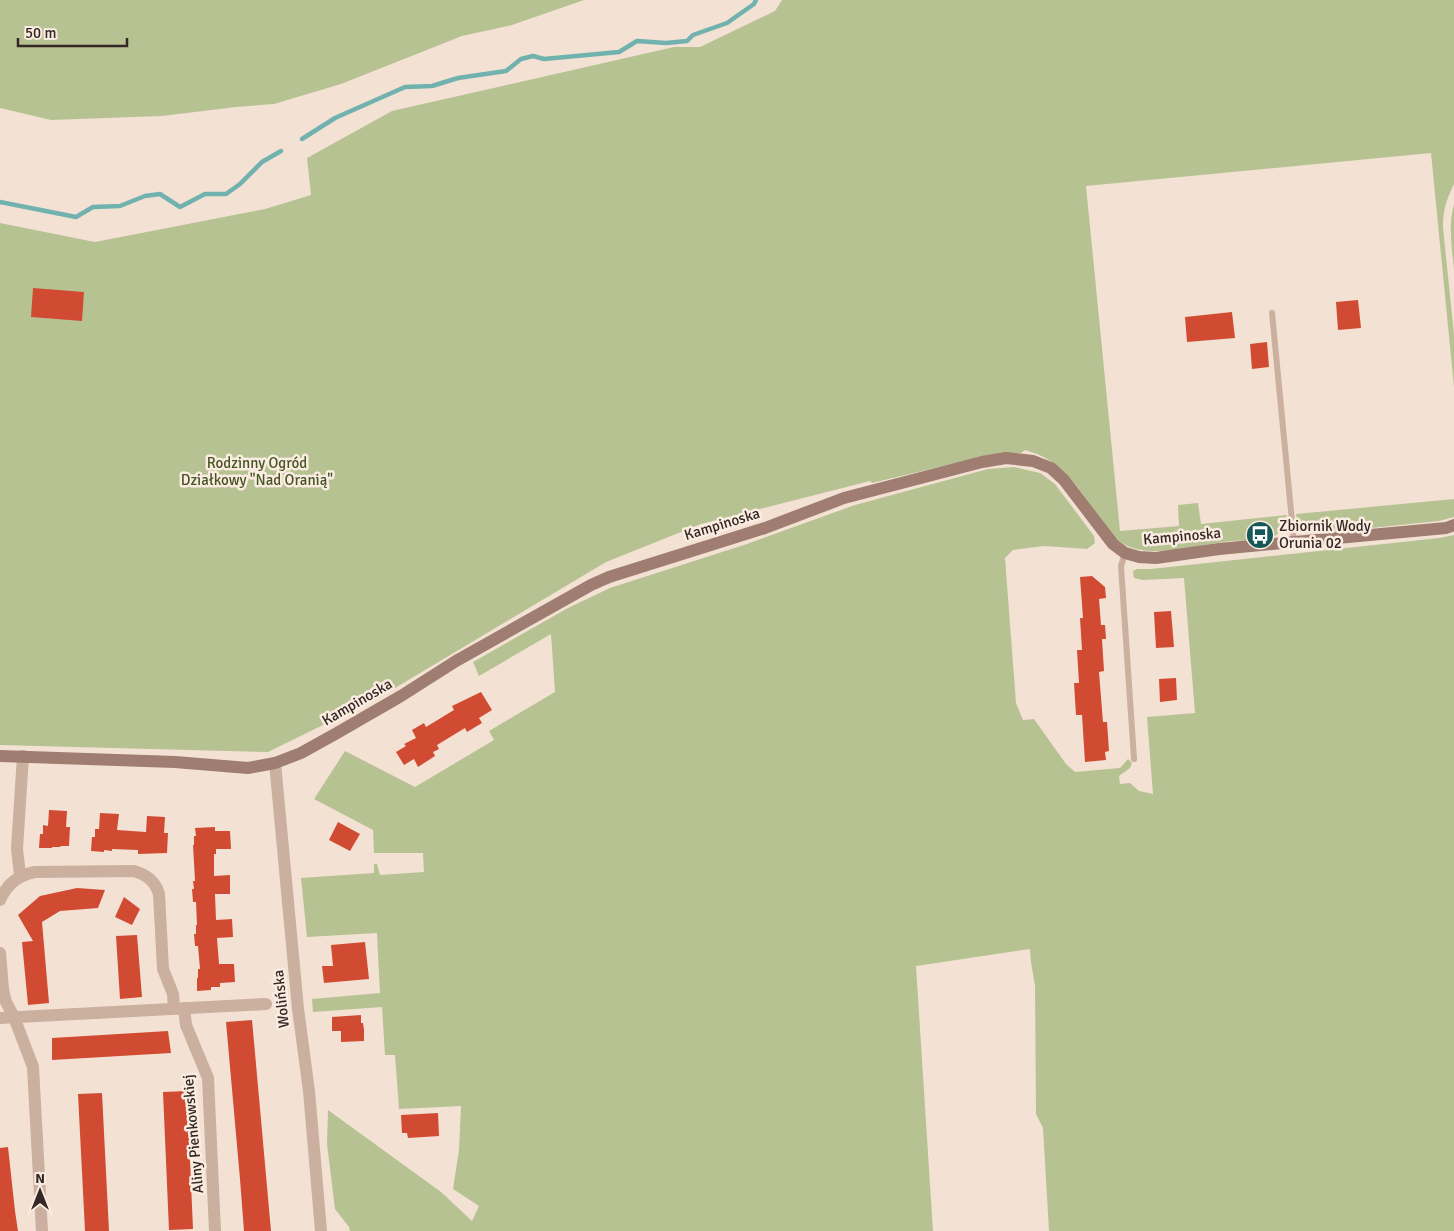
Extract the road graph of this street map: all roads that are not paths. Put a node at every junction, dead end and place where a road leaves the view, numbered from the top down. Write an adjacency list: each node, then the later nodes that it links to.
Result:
1 (1272, 314): 3 (lane)
2 (1454, 526): 3 (street, Kampinoska)
3 (1294, 542): 4 (street, Kampinoska)
4 (1125, 553): 7 (lane); 8 (street, Kampinoska)
5 (0, 756): 6 (street, Kampinoska)
6 (23, 756): 8 (street, Kampinoska); 9 (street)
7 (1134, 759)
8 (275, 763): 18 (street, Wolińska)
9 (20, 876): 10 (street); 13 (street, Aliny Pienkowskiej)
10 (0, 900)
11 (0, 954): 14 (street)
12 (266, 1004): 13 (street)
13 (179, 1008): 14 (street); 17 (street, Aliny Pienkowskiej)
14 (14, 1017): 15 (street); 16 (street)
15 (0, 1018)
16 (42, 1231)
17 (215, 1231)
18 (321, 1231)

